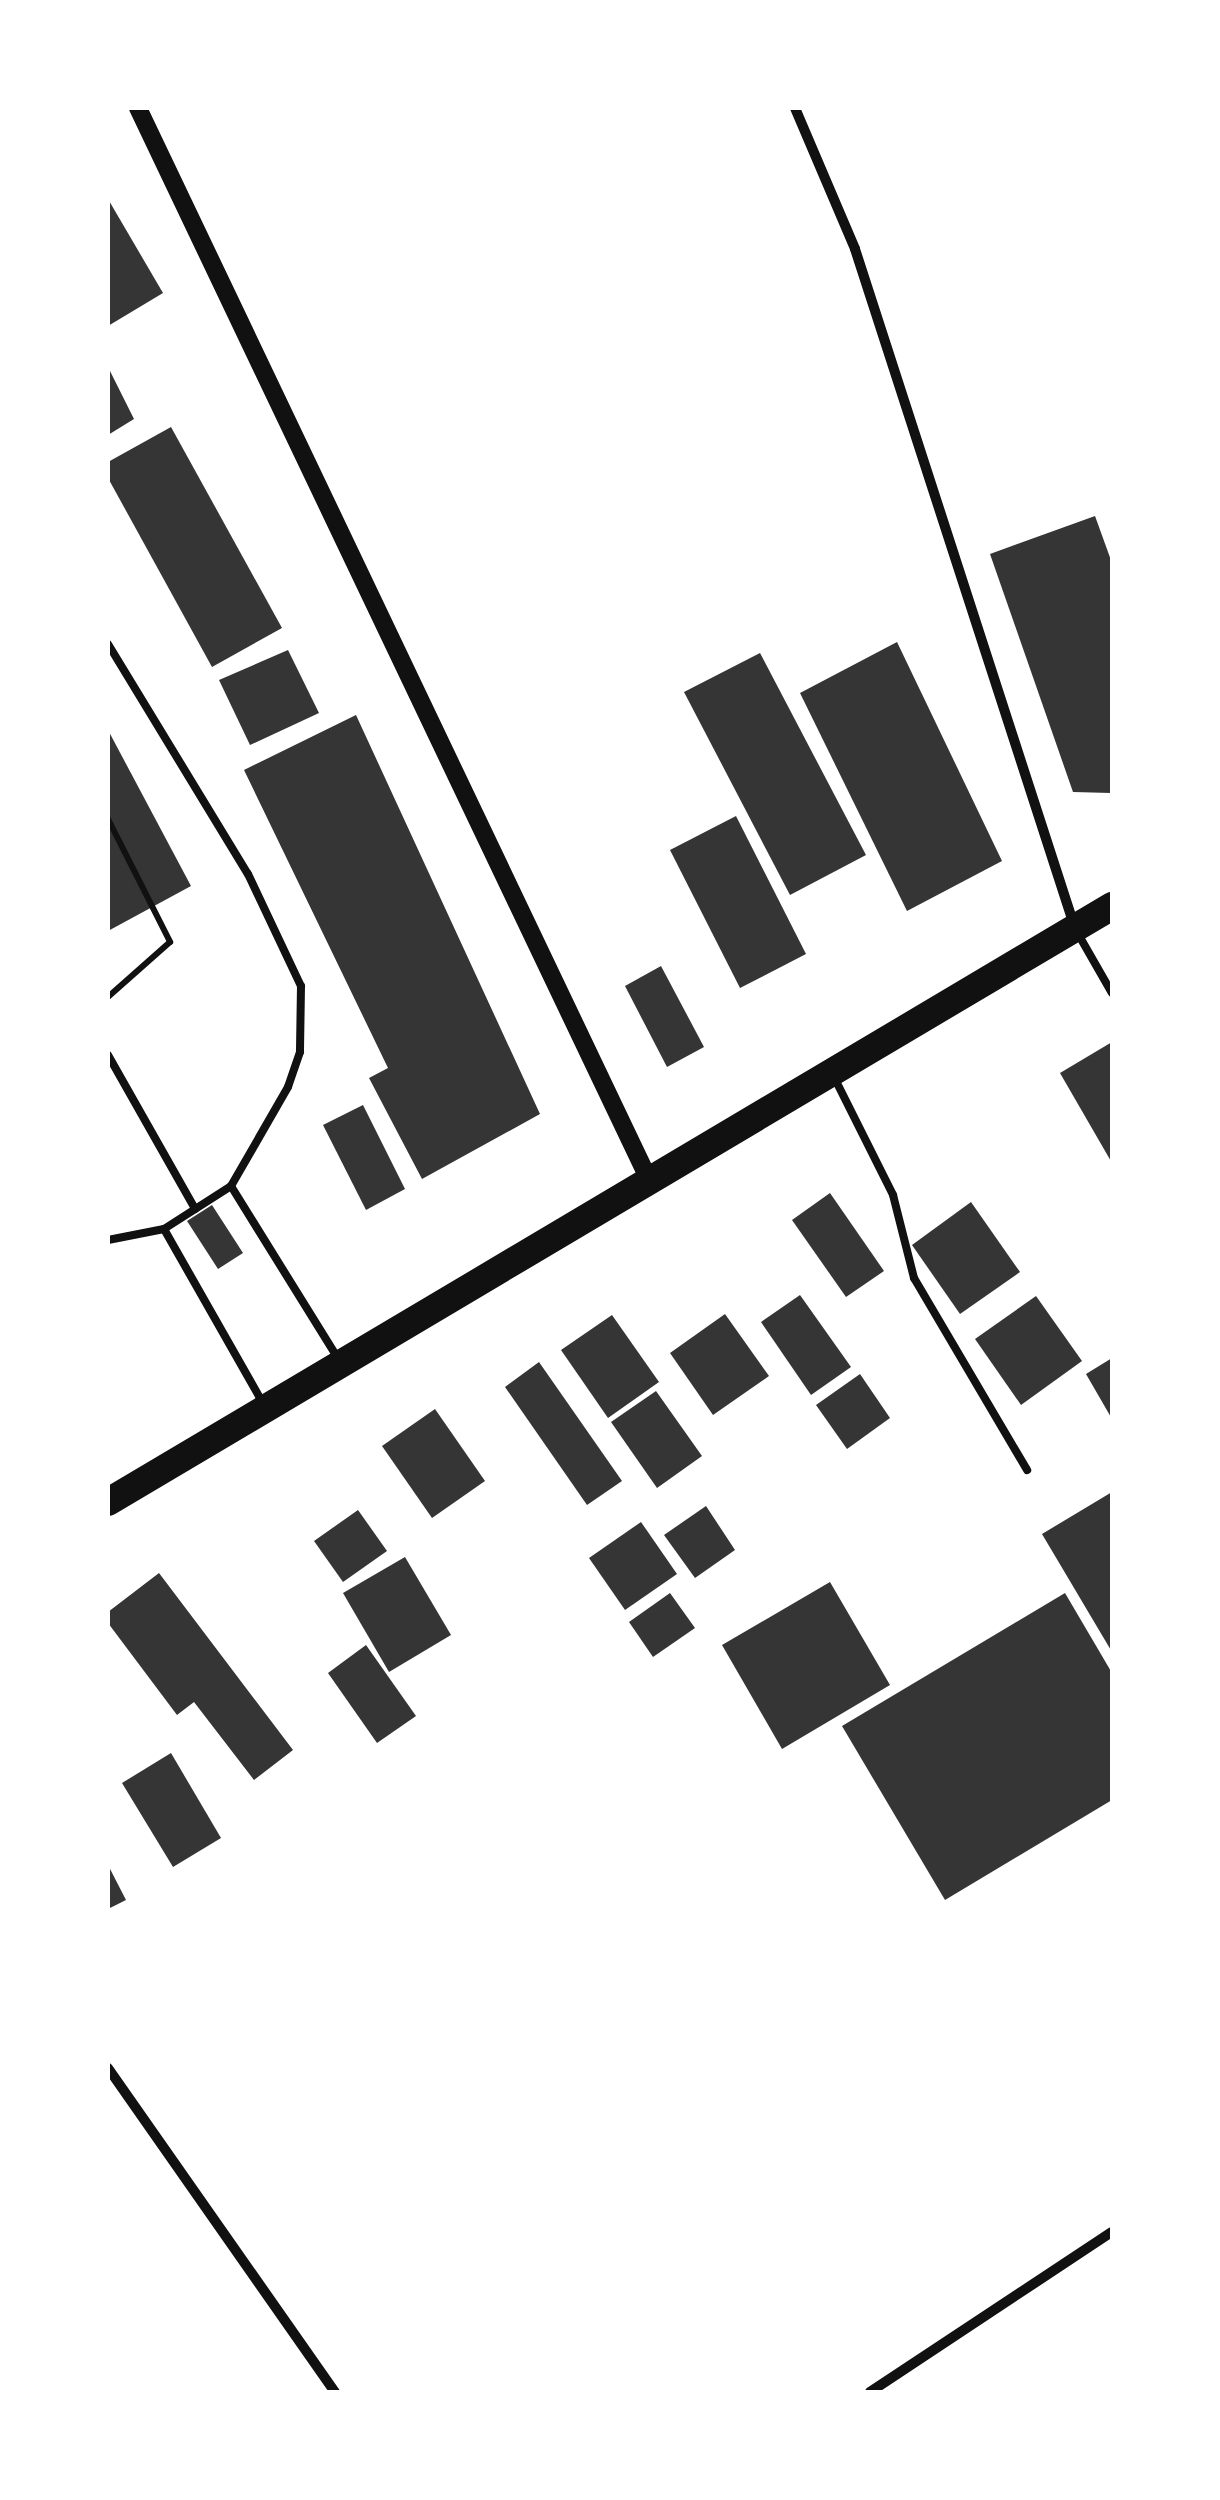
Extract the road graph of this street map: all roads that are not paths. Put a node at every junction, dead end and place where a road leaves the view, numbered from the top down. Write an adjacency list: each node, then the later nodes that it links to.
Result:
1 (138, 108): 9 (street)
2 (795, 108): 5 (street)
3 (108, 644): 10 (lane)
4 (1112, 906): 5 (highway)
5 (1075, 928): 6 (lane); 8 (highway)
6 (1112, 993)
7 (108, 1055): 11 (lane)
8 (833, 1075): 9 (highway); 16 (lane)
9 (649, 1180): 14 (highway)
10 (231, 1186): 11 (lane); 14 (lane)
11 (195, 1209): 12 (lane)
12 (164, 1229): 13 (lane); 15 (lane)
13 (108, 1240)
14 (342, 1364): 15 (highway)
15 (266, 1408): 17 (highway)
16 (1027, 1470)
17 (108, 1502)
18 (108, 2068): 20 (street)
19 (1112, 2232): 21 (street)
20 (335, 2392)
21 (870, 2392)

